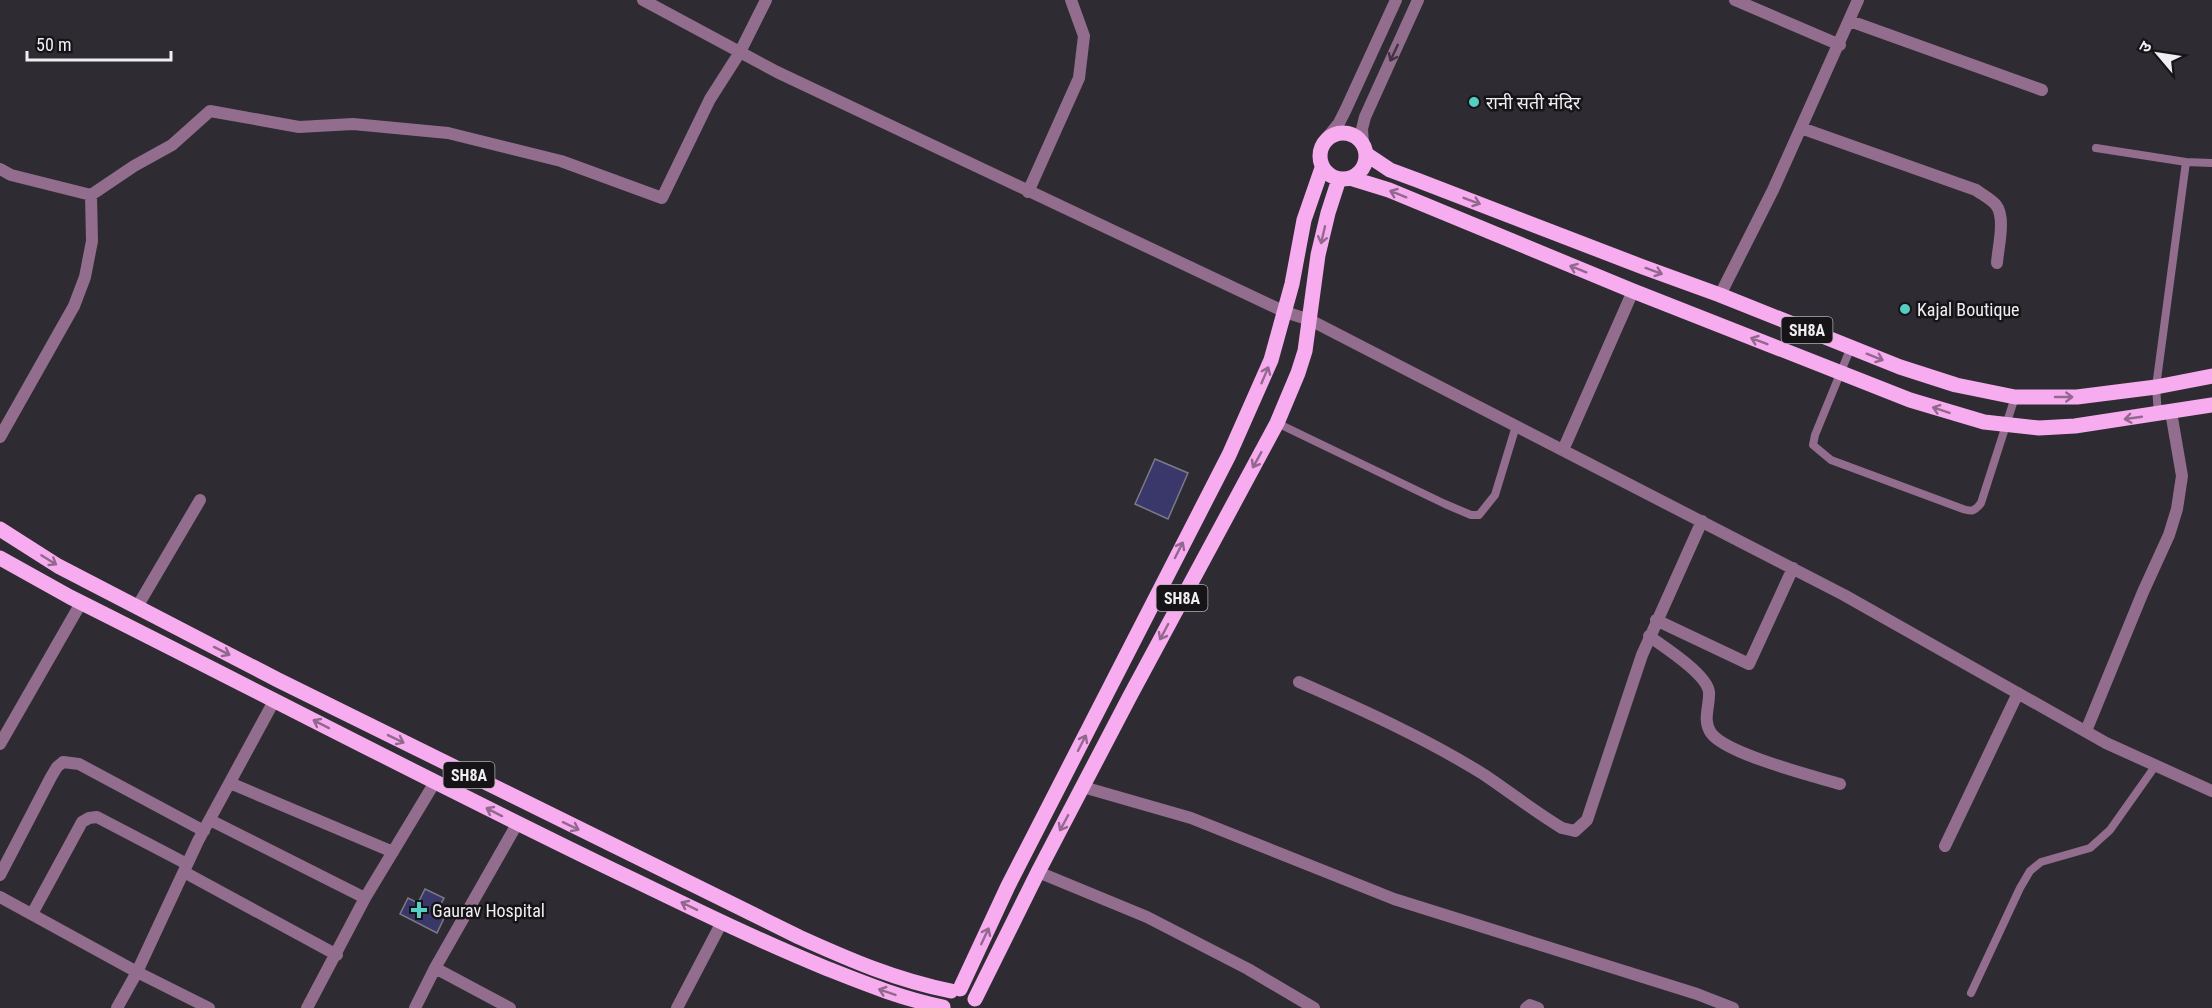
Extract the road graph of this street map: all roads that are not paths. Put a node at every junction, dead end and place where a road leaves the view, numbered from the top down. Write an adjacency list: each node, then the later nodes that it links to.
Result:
1 (643, 0): 10 (street)
2 (766, 0): 10 (street)
3 (1071, 0): 21 (street)
4 (1396, 0): 13 (street)
5 (1418, 0): 15 (street, one-way to 15)
6 (1735, 0): 9 (street)
7 (1858, 0): 8 (street)
8 (1850, 21): 9 (street); 11 (street)
9 (1840, 45): 12 (street)
10 (740, 52): 21 (street); 22 (street)
11 (2042, 90)
12 (1802, 128): 23 (street); 25 (street)
13 (1326, 139): 15 (main road, SH8A); 18 (main road, SH8A)
14 (2096, 148): 16 (lane)
15 (1365, 149): 20 (main road, SH8A); 25 (main road, SH8A, one-way to 25)
16 (2186, 162): 17 (lane); 31 (lane)
17 (2212, 163)
18 (1322, 168): 20 (main road, SH8A); 26 (main road, SH8A)
19 (0, 169): 22 (street)
20 (1344, 179): 24 (main road, SH8A, one-way to 20); 27 (main road, SH8A, one-way to 27)
21 (1028, 192): 26 (street)
22 (91, 195): 38 (street)
23 (1997, 263)
24 (1633, 291): 29 (main road, SH8A, one-way to 24); 39 (street)
25 (1720, 295): 28 (main road, SH8A)
26 (1285, 312): 27 (street); 74 (main road, SH8A, one-way to 26)
27 (1310, 320): 35 (main road, SH8A); 37 (street)
28 (1851, 347): 29 (lane); 32 (main road, SH8A, one-way to 32)
29 (1840, 372): 36 (main road, SH8A, one-way to 29); 36 (lane)
30 (2212, 376): 31 (main road, SH8A)
31 (2156, 387): 32 (main road, SH8A, one-way to 31); 34 (lane)
32 (2015, 398): 36 (lane)
33 (2212, 405): 34 (main road, SH8A)
34 (2164, 413): 36 (main road, SH8A, one-way to 36); 52 (street)
35 (1277, 423): 37 (lane); 58 (main road, SH8A, one-way to 58)
36 (2006, 425)
37 (1516, 426): 39 (street)
38 (0, 437)
39 (1563, 450): 41 (street)
40 (200, 500): 46 (street)
41 (1702, 521): 44 (street); 47 (street)
42 (0, 529): 46 (main road, SH8A, one-way to 46)
43 (0, 558): 45 (main road, SH8A)
44 (1793, 568): 47 (street); 50 (street)
45 (81, 603): 51 (main road, SH8A); 53 (street)
46 (137, 607): 74 (main road, SH8A, one-way to 74)
47 (1656, 620): 48 (street)
48 (1649, 636): 49 (street); 57 (street)
49 (1299, 682)
50 (2018, 693): 52 (street); 62 (street)
51 (274, 700): 55 (main road, SH8A, one-way to 51); 56 (street)
52 (2086, 731): 54 (street)
53 (0, 744)
54 (2156, 765): 59 (street); 75 (lane)
55 (435, 782): 60 (main road, SH8A, one-way to 55); 63 (street)
56 (230, 783): 61 (street); 63 (street)
57 (1840, 784)
58 (1083, 787): 65 (main road, SH8A, one-way to 65); 87 (street)
59 (2212, 791)
60 (517, 824): 70 (main road, SH8A, one-way to 60); 72 (street)
61 (207, 826): 64 (street); 66 (street); 68 (street)
62 (1945, 846)
63 (393, 852): 68 (street)
64 (185, 868): 69 (street); 71 (street); 73 (street)
65 (1038, 872): 76 (main road, SH8A); 84 (street)
66 (0, 875)
67 (0, 897): 69 (street)
68 (365, 898): 71 (street)
69 (32, 914): 73 (street)
70 (722, 922): 82 (street); 83 (main road, SH8A, one-way to 70)
71 (337, 955): 79 (street)
72 (435, 968): 80 (street); 81 (street)
73 (136, 972): 77 (street); 78 (street)
74 (956, 990): 76 (main road, SH8A); 83 (main road, SH8A)
75 (1971, 993)
76 (975, 1004)
77 (117, 1008)
78 (209, 1008)
79 (307, 1008)
80 (415, 1008)
81 (510, 1008)
82 (677, 1008)
83 (944, 1008)
84 (1314, 1008)
85 (1526, 1008): 86 (street)
86 (1538, 1008)
87 (1733, 1008)

